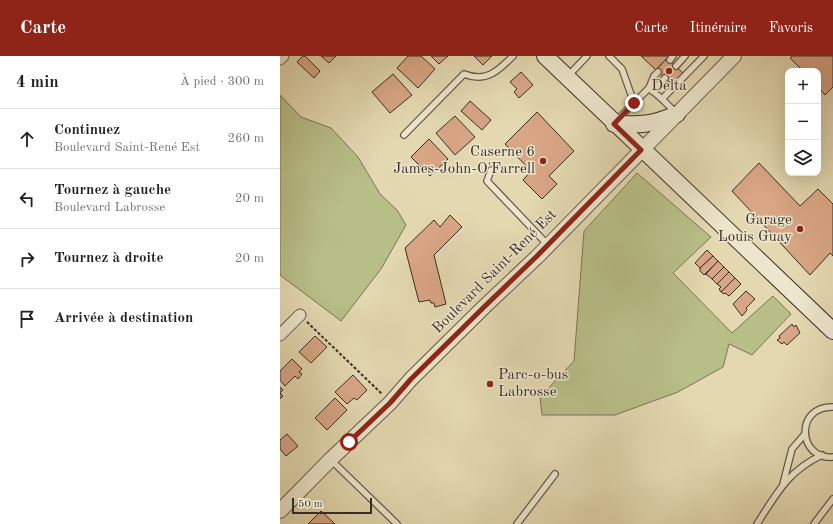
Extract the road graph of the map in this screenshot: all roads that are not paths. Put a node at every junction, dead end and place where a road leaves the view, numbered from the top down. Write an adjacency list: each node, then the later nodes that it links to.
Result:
1 (283, 56): 9 (street)
2 (512, 56): 19 (lane)
3 (545, 56): 12 (main road)
4 (587, 56): 12 (lane)
5 (609, 56): 16 (lane)
6 (685, 56): 10 (lane)
7 (704, 56): 15 (lane)
8 (734, 56): 17 (street, Boulevard Saint-René Est)
9 (280, 59)
10 (676, 66)
11 (658, 72): 14 (lane)
12 (567, 77): 18 (main road)
13 (665, 78): 14 (lane)
14 (651, 89): 15 (lane); 16 (lane)
15 (662, 99): 17 (lane)
16 (634, 103): 18 (lane)
17 (677, 114): 18 (main road); 20 (street, Boulevard Saint-René Est)
18 (614, 124): 20 (main road)
19 (404, 135)
20 (641, 150): 22 (street, Boulevard Saint-René Est); 24 (main road)
21 (491, 170): 22 (lane)
22 (547, 244): 30 (street, Boulevard Saint-René Est)
23 (300, 315): 25 (street)
24 (833, 331)
25 (280, 335)
26 (833, 407): 27 (lane)
27 (804, 434): 28 (lane); 32 (lane)
28 (822, 455): 29 (lane); 32 (lane)
29 (833, 457)
30 (331, 459): 34 (street, Boulevard Saint-René Est); 35 (lane)
31 (555, 474): 36 (lane)
32 (782, 484): 37 (lane)
33 (833, 499): 38 (lane)
34 (280, 511)
35 (397, 524)
36 (516, 524)
37 (757, 524)
38 (814, 524)

